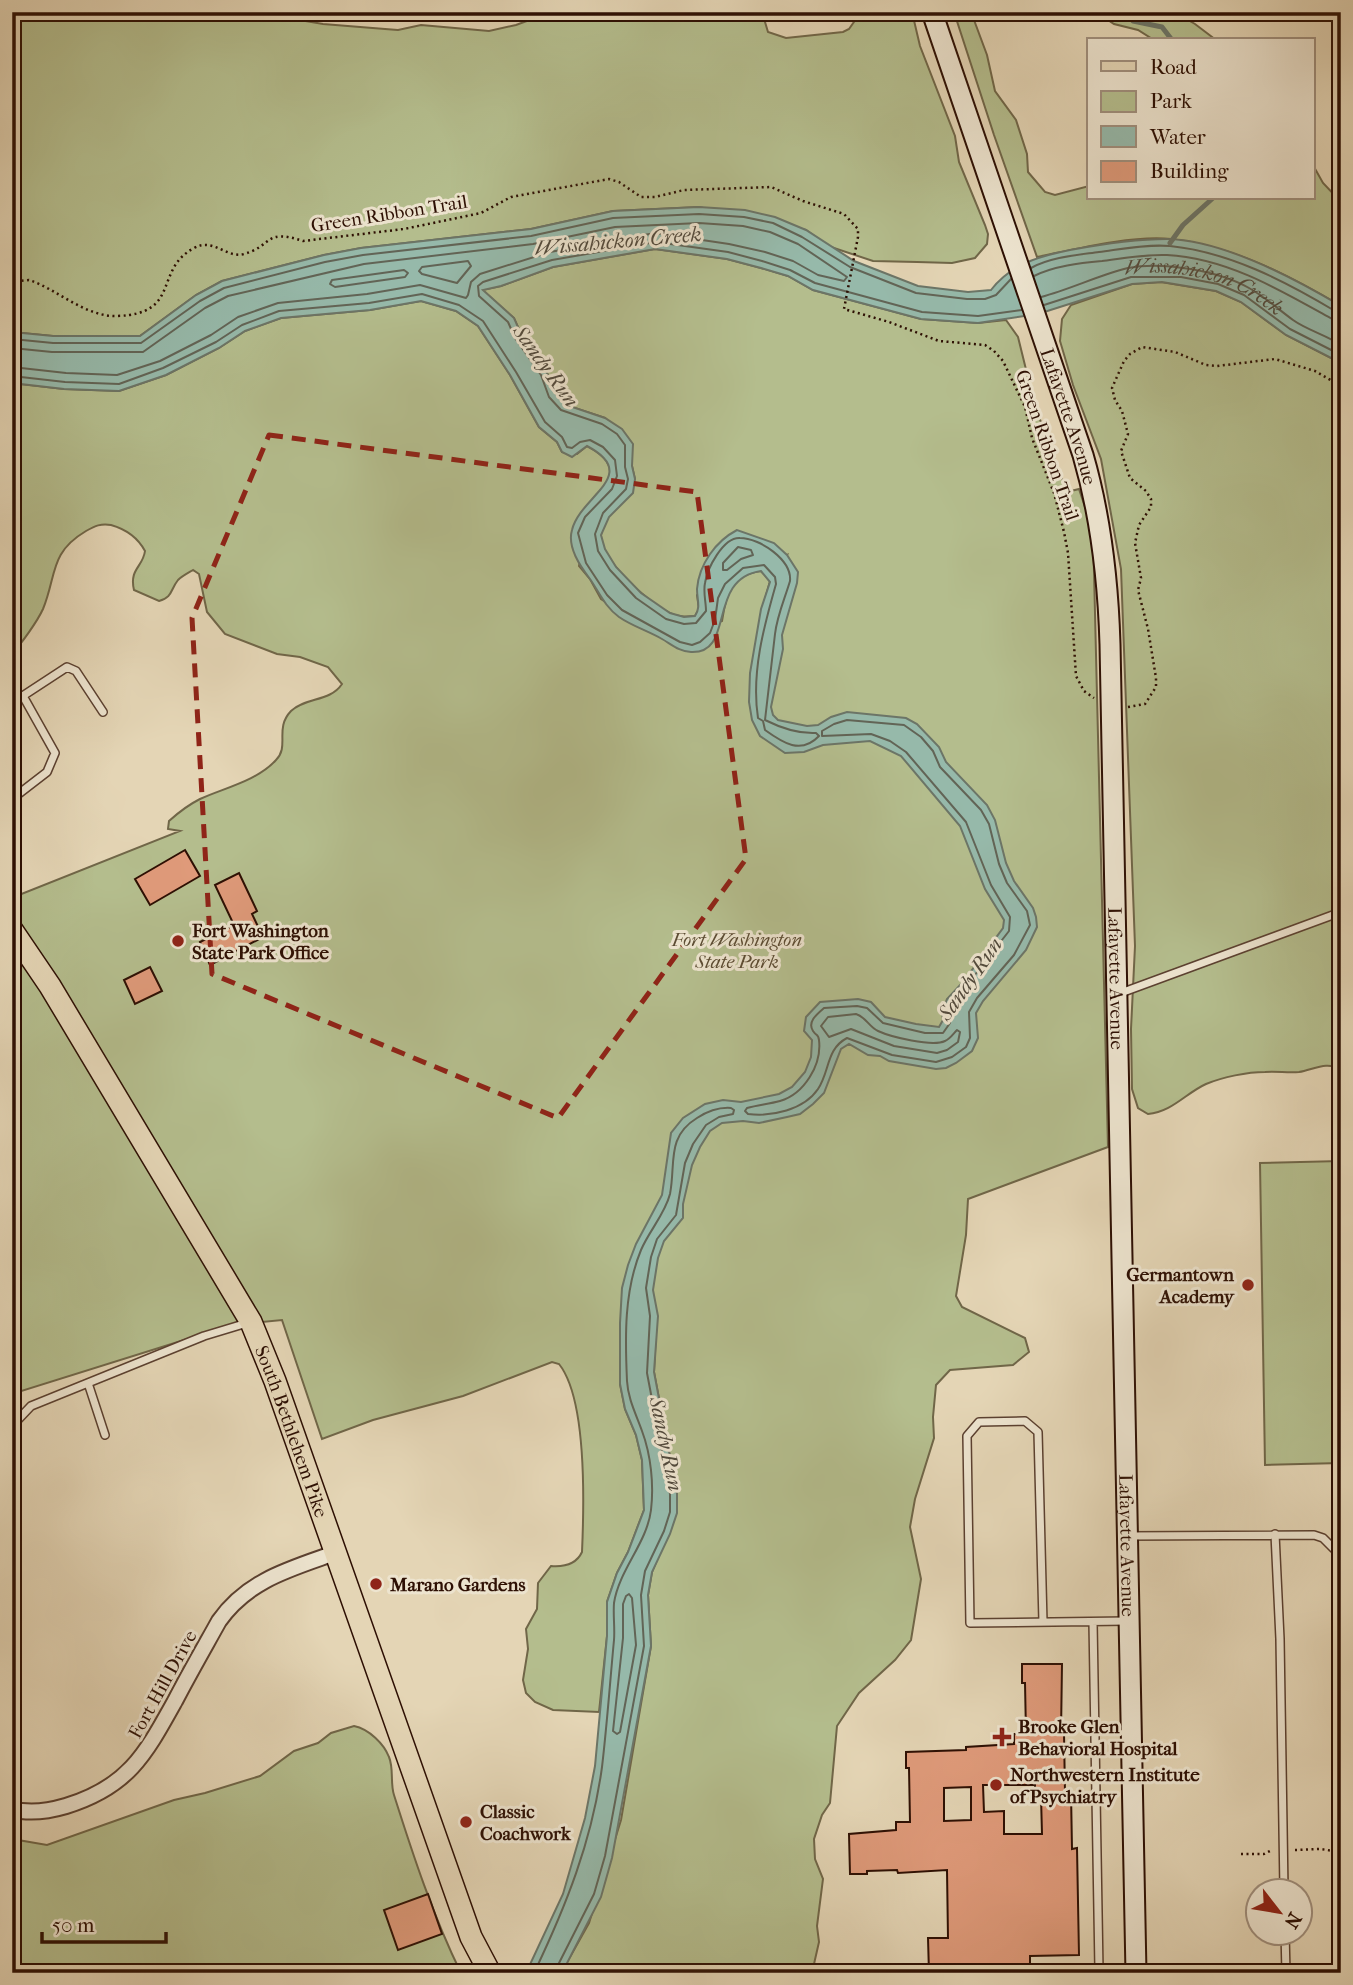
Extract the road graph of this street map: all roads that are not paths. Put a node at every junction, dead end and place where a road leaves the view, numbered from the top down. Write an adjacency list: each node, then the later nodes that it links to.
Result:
1 (932, 12): 8 (main road, Lafayette Avenue)
2 (23, 696): 3 (lane); 4 (lane); 5 (lane)
3 (12, 703)
4 (103, 712)
5 (12, 799)
6 (1341, 912): 8 (lane)
7 (13, 932): 9 (main road, South Bethlehem Pike)
8 (1117, 994): 14 (main road, Lafayette Avenue)
9 (251, 1322): 10 (lane); 16 (main road, South Bethlehem Pike)
10 (88, 1383): 11 (lane); 12 (lane)
11 (12, 1426)
12 (105, 1435)
13 (1275, 1534): 14 (lane); 15 (lane); 21 (lane)
14 (1127, 1535): 17 (main road, Lafayette Avenue)
15 (1341, 1549)
16 (335, 1553): 20 (street, Fort Hill Drive); 24 (main road, South Bethlehem Pike)
17 (1128, 1621): 19 (lane); 26 (main road, Lafayette Avenue)
18 (1043, 1622): 18 (lane); 19 (lane)
19 (1093, 1622): 23 (lane)
20 (12, 1809)
21 (1284, 1876)
22 (1285, 1946): 27 (lane)
23 (1099, 1970): 25 (lane); 26 (lane)
24 (489, 1972)
25 (1074, 1973)
26 (1136, 1973)
27 (1286, 1973)

